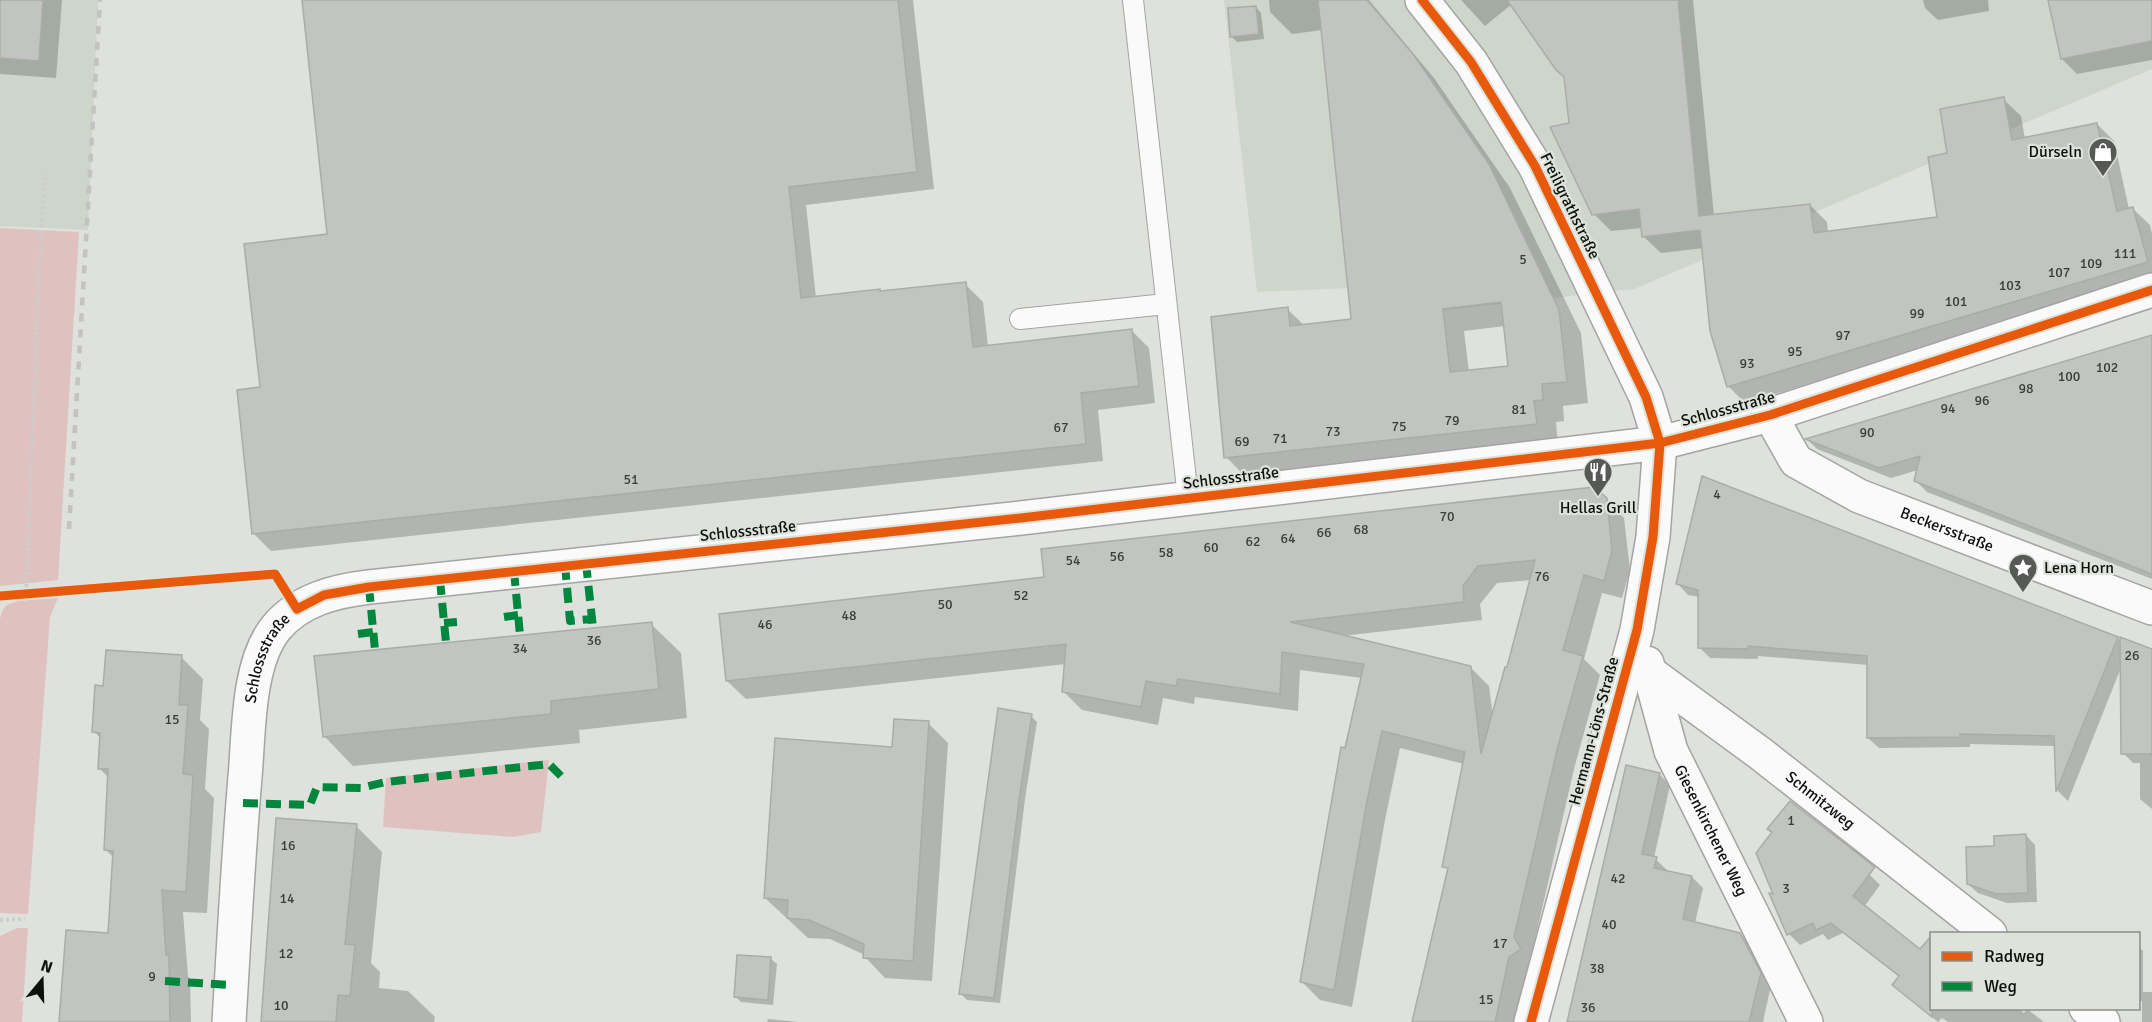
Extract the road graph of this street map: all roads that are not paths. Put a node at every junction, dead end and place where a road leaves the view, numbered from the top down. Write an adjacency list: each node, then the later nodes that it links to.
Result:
1 (1133, 0): 4 (lane)
2 (1422, 0): 7 (street, Freiligrathstraße)
3 (2152, 290): 6 (street, Schlossstraße)
4 (1166, 304): 5 (lane); 8 (lane)
5 (1020, 319)
6 (1770, 415): 7 (street, Schlossstraße); 9 (street, Beckersstraße)
7 (1660, 442): 8 (street, Schlossstraße); 10 (street, Hermann-Löns-Straße)
8 (1188, 498): 14 (street, Schlossstraße)
9 (2152, 608)
10 (1637, 630): 11 (street, Giesenkirchener Weg); 15 (street, Hermann-Löns-Straße)
11 (1649, 672): 12 (street, Schmitzweg); 16 (street, Giesenkirchener Weg)
12 (1989, 932)
13 (2088, 1010): 17 (street)
14 (229, 1022)
15 (1531, 1022)
16 (1806, 1022)
17 (2103, 1022)

